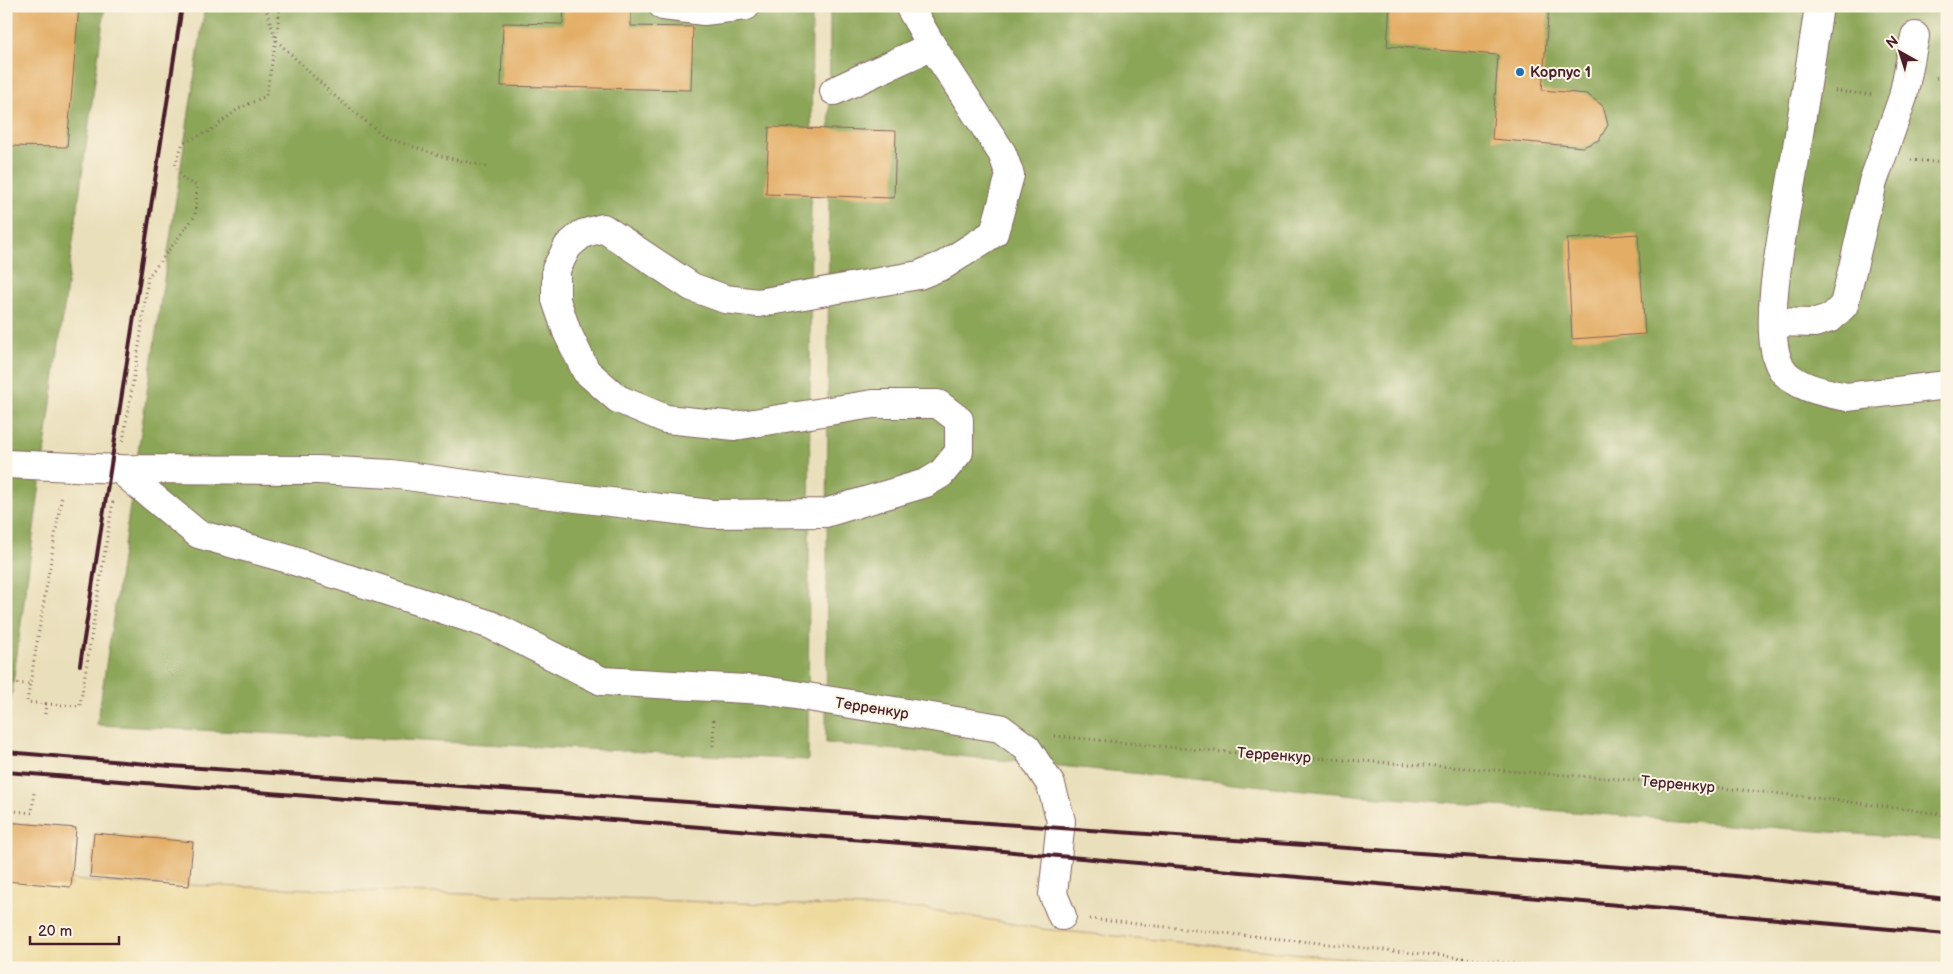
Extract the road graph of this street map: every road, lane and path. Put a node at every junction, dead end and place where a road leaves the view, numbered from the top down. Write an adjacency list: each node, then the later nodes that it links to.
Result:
1 (264, 6): 8 (path)
2 (280, 6): 8 (path)
3 (662, 6): 4 (lane)
4 (746, 6)
5 (909, 6): 9 (lane)
6 (1819, 6): 12 (lane)
7 (1915, 36): 12 (lane)
8 (276, 40): 11 (path); 16 (path)
9 (932, 46): 10 (lane); 16 (lane)
10 (834, 91)
11 (488, 167)
12 (1773, 322): 13 (lane)
13 (1947, 385)
14 (6, 464): 15 (lane)
15 (67, 466): 16 (lane); 18 (path)
16 (119, 468): 19 (path); 25 (lane, Терренкур)
17 (6, 676): 18 (path)
18 (29, 684): 19 (path)
19 (46, 704): 20 (path)
20 (45, 714)
21 (1053, 736): 24 (path, Терренкур)
22 (34, 792): 23 (path)
23 (6, 810)
24 (1947, 815)
25 (1062, 916): 26 (path)
26 (1557, 968)

